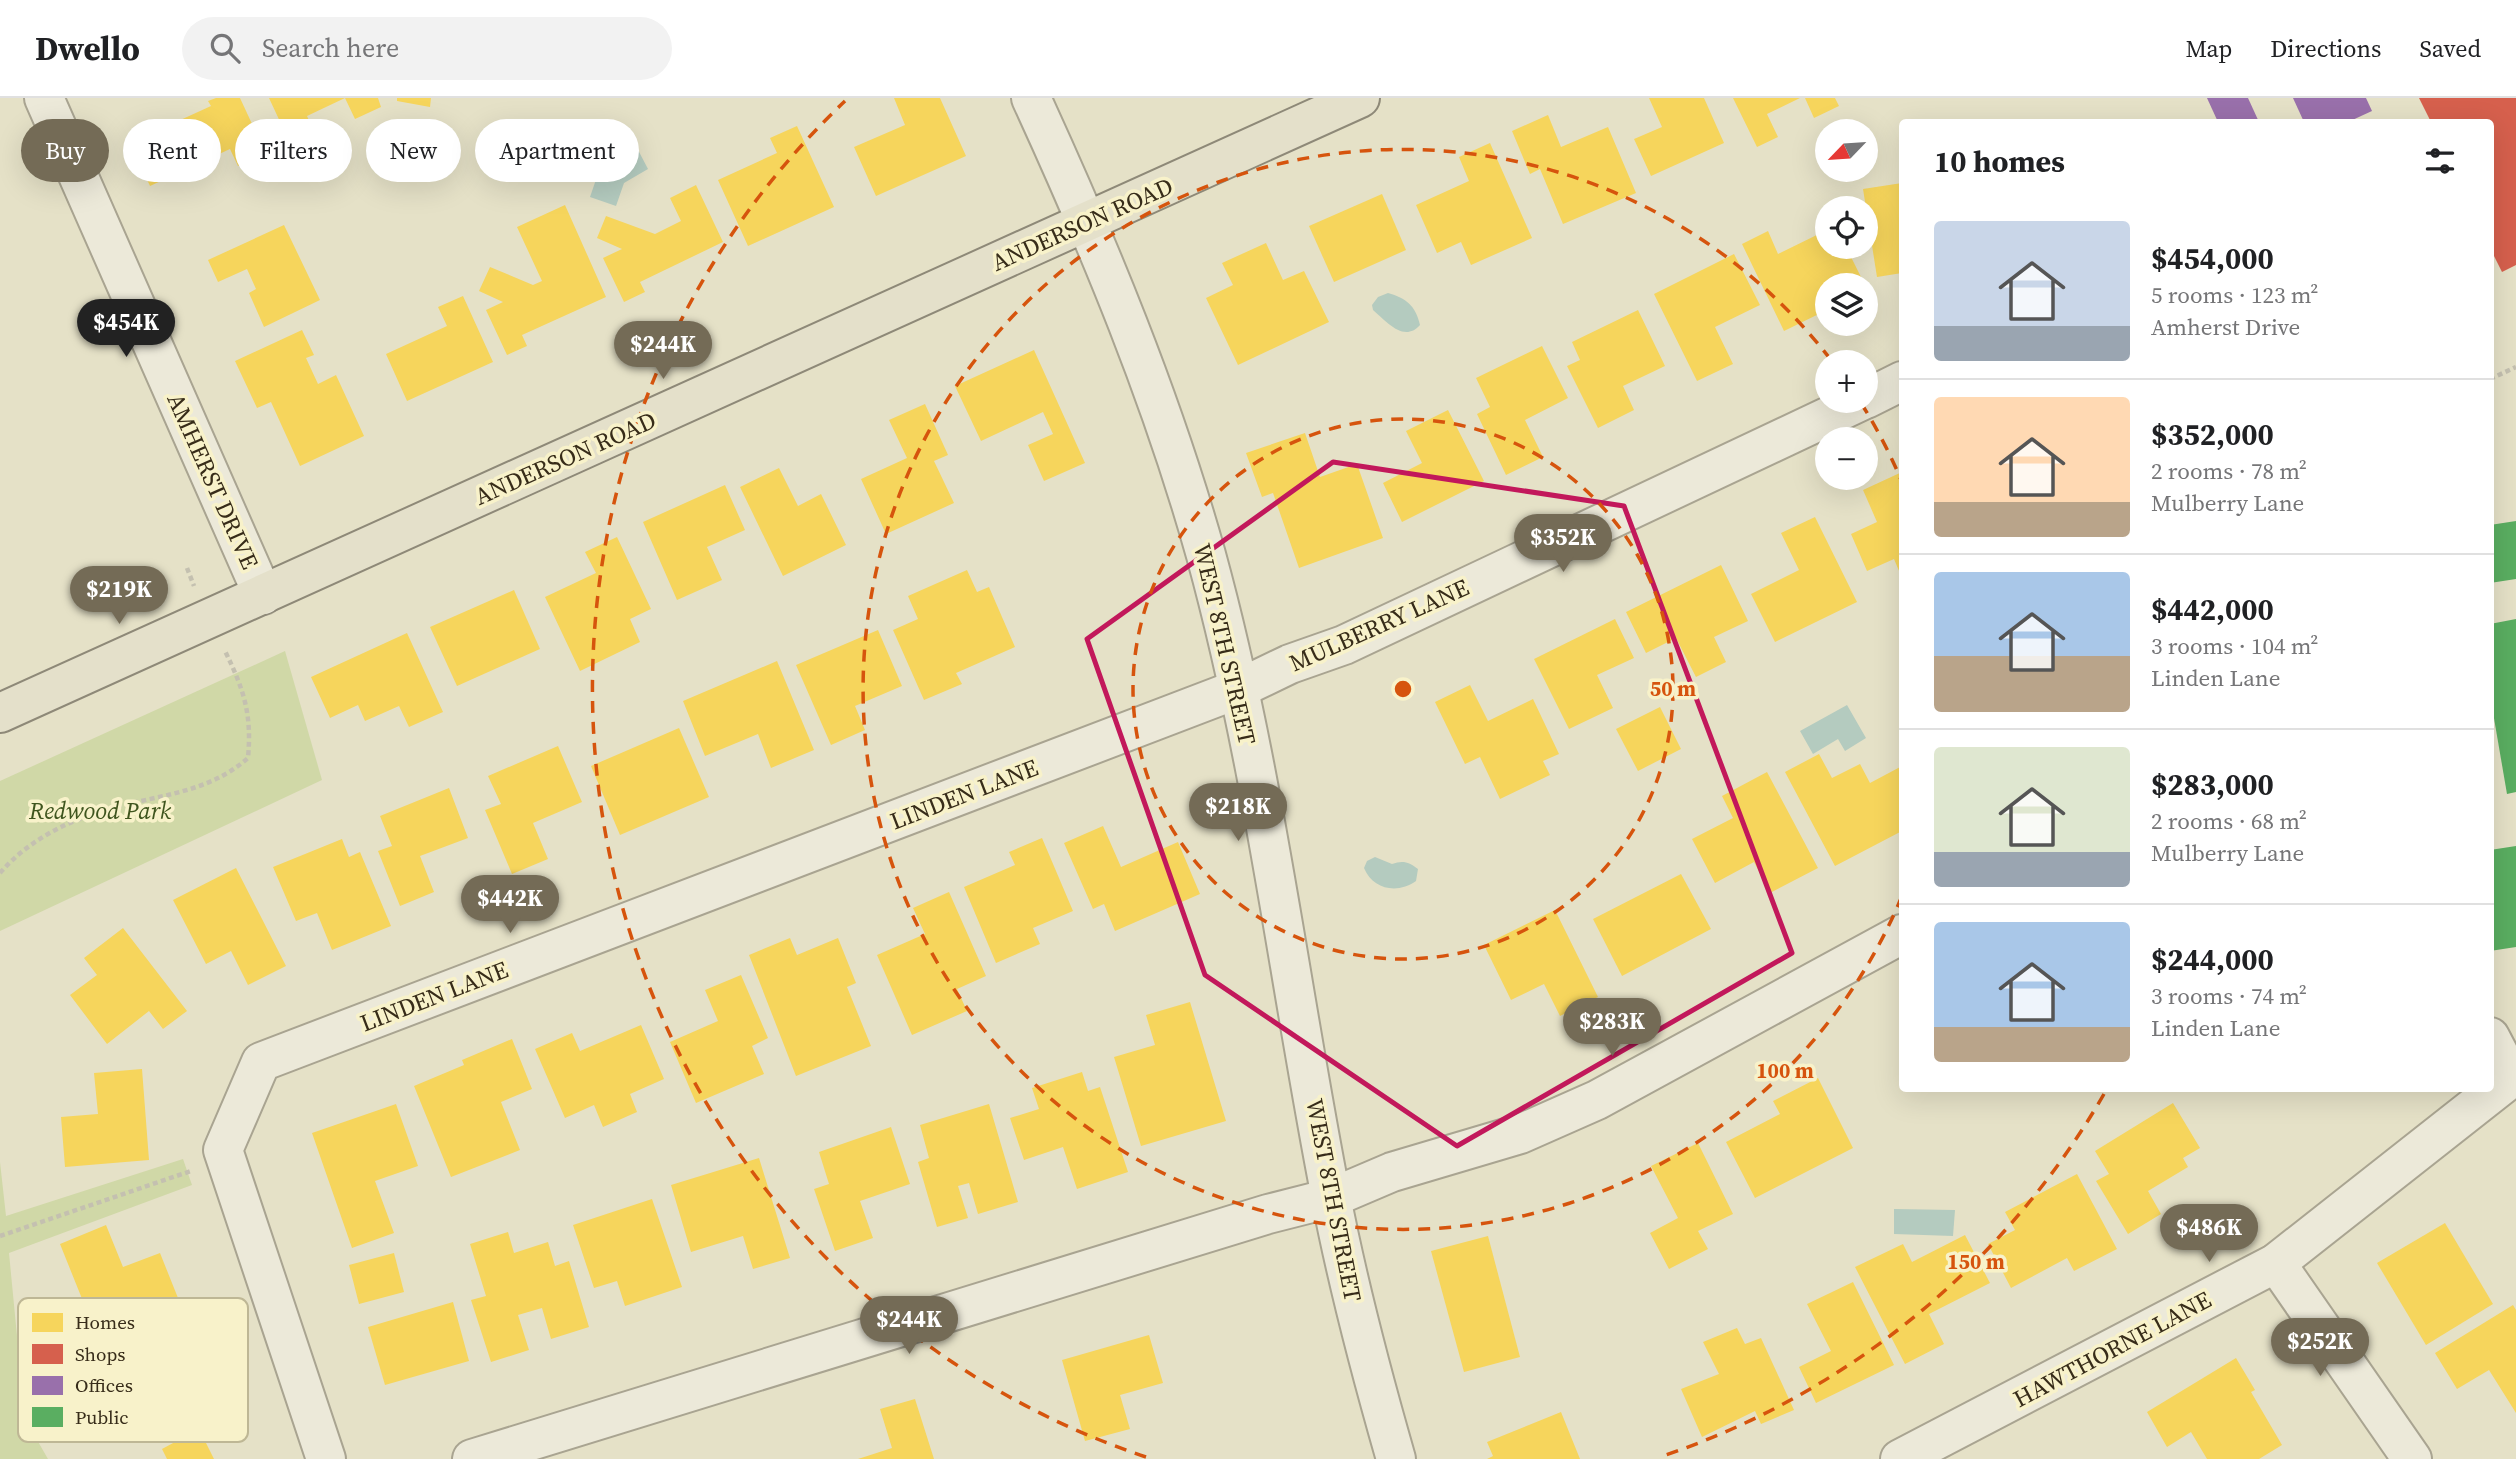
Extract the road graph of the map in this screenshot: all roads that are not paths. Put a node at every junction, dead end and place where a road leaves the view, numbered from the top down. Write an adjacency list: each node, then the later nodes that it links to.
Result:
1 (44, 98): 8 (street, AMHERST DRIVE)
2 (1031, 98): 4 (street, WEST 8TH STREET)
3 (1360, 98): 4 (main road, ANDERSON ROAD)
4 (1087, 221): 8 (main road, ANDERSON ROAD); 9 (street, WEST 8TH STREET)
5 (1899, 383): 6 (street, MULBERRY LANE)
6 (1878, 393)
7 (1835, 413): 9 (street, MULBERRY LANE)
8 (263, 595): 10 (main road, ANDERSON ROAD)
9 (1238, 689): 16 (street, WEST 8TH STREET); 18 (street, LINDEN LANE)
10 (0, 713)
11 (1899, 936): 16 (street)
12 (2494, 1043): 13 (street)
13 (2514, 1075): 14 (street, HAWTHORNE LANE)
14 (2494, 1091)
15 (2492, 1092): 17 (street, HAWTHORNE LANE)
16 (1331, 1198): 19 (street); 20 (street, WEST 8TH STREET)
17 (2276, 1263): 21 (street, HAWTHORNE LANE); 22 (street)
18 (326, 1459)
19 (472, 1459)
20 (1396, 1459)
21 (1900, 1459)
22 (2412, 1459)

